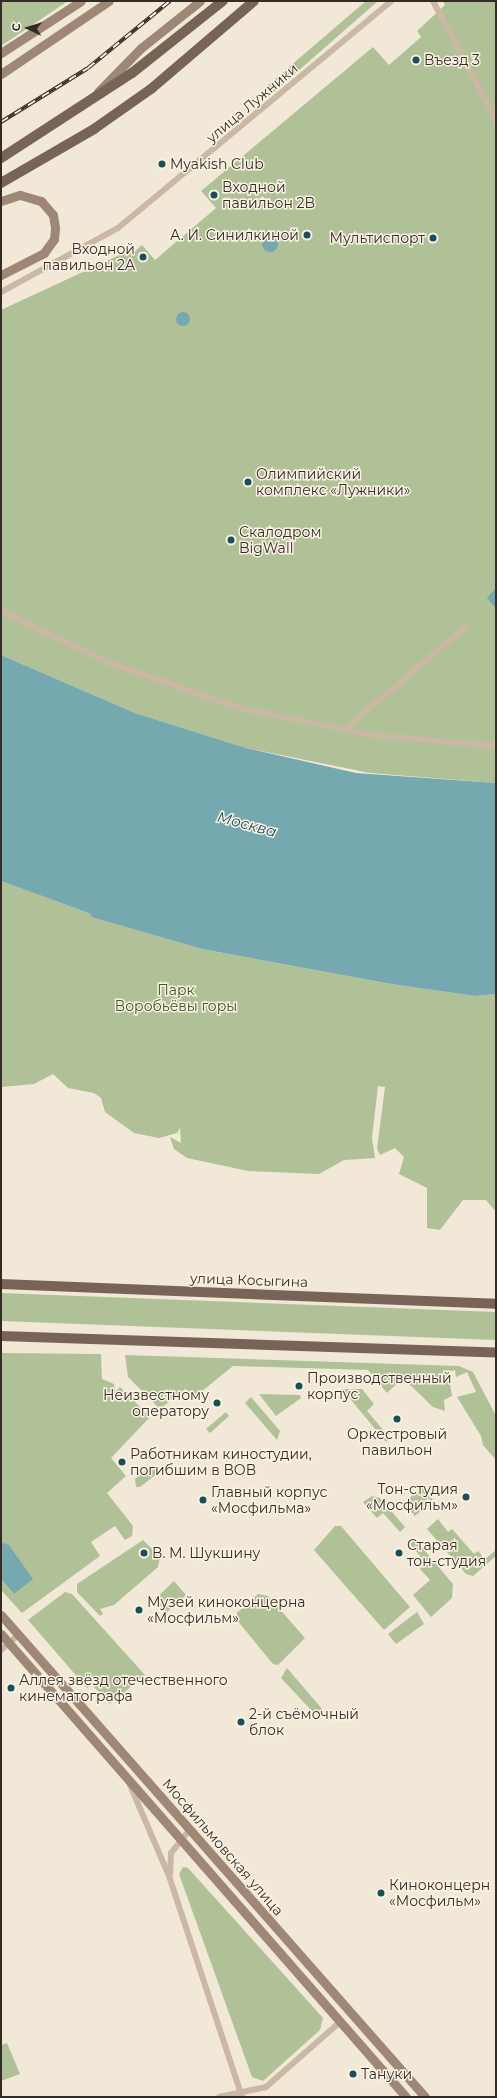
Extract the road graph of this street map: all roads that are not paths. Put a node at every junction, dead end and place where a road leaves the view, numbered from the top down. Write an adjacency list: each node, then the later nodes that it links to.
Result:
1 (81, 1): 8 (main road)
2 (109, 1): 9 (main road)
3 (200, 1): 10 (main road)
4 (223, 1): 10 (main road)
5 (254, 1): 13 (main road)
6 (391, 1): 16 (street, улица Лужники)
7 (434, 1): 11 (street)
8 (1, 54)
9 (1, 74)
10 (81, 109): 12 (main road)
11 (496, 120)
12 (1, 158)
13 (1, 183)
14 (1, 201): 15 (main road)
15 (1, 275)
16 (1, 292)
17 (1, 611): 19 (street)
18 (465, 627): 19 (street)
19 (344, 730): 20 (street)
20 (496, 746)
21 (1, 1284): 22 (main road, улица Косыгина)
22 (496, 1304)
23 (1, 1336): 24 (main road)
24 (496, 1352)
25 (1, 1615): 27 (main road, Мосфильмовская улица)
26 (1, 1634): 28 (main road, Мосфильмовская улица)
27 (18, 1635): 28 (street); 31 (main road, Мосфильмовская улица)
28 (9, 1643): 29 (street); 30 (main road, Мосфильмовская улица)
29 (1, 1650)
30 (126, 1778): 32 (main road, Мосфильмовская улица); 33 (street)
31 (189, 1831): 32 (street); 38 (main road, Мосфильмовская улица)
32 (180, 1840): 33 (street); 34 (main road, Мосфильмовская улица)
33 (169, 1876): 35 (street)
34 (340, 2022): 35 (street); 37 (main road, Мосфильмовская улица)
35 (243, 2094): 36 (street)
36 (219, 2097)
37 (406, 2097)
38 (425, 2097)

